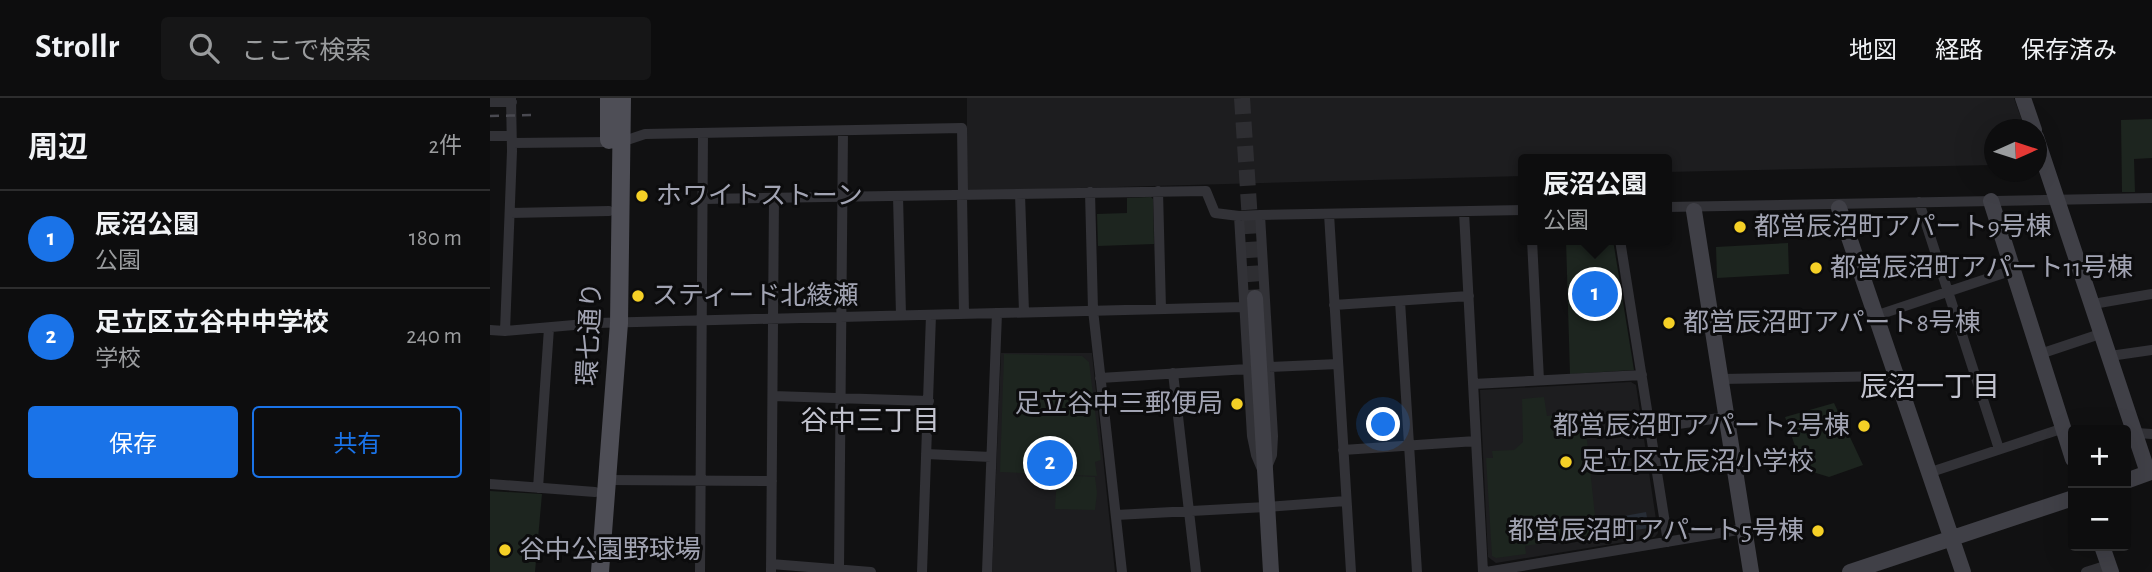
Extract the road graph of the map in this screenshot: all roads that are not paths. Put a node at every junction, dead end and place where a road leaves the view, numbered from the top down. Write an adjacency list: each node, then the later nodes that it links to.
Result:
1 (609, 98): 13 (main road, 環七通り)
2 (622, 98): 13 (main road, 環七通り)
3 (2023, 98): 6 (street)
4 (511, 100): 5 (street); 12 (street)
5 (490, 102)
6 (2030, 119)
7 (505, 126): 8 (street)
8 (490, 131)
9 (843, 131): 10 (street); 18 (street); 19 (street)
10 (703, 133): 13 (street); 23 (street)
11 (490, 136): 12 (street)
12 (512, 140): 13 (street); 33 (street)
13 (616, 141): 31 (main road, 環七通り); 58 (main road, 環七通り)
14 (2047, 168): 24 (street)
15 (1158, 191): 16 (street); 36 (street); 47 (street)
16 (1090, 192): 17 (street); 48 (street)
17 (1020, 194): 18 (street); 49 (street)
18 (963, 195): 20 (street); 52 (street)
19 (842, 196): 20 (street); 21 (street); 55 (street)
20 (898, 196): 53 (street)
21 (774, 198): 23 (street); 56 (street)
22 (2152, 198): 24 (street)
23 (703, 199): 57 (street)
24 (2058, 200): 25 (street); 46 (street)
25 (1991, 201): 26 (street); 39 (street)
26 (1919, 202): 27 (street); 40 (street)
27 (1838, 206): 29 (street); 54 (street)
28 (1672, 207): 29 (street)
29 (1693, 209): 73 (street)
30 (1518, 210): 32 (street)
31 (609, 211): 33 (street); 58 (main road, 環七通り)
32 (1464, 212): 34 (street); 42 (street)
33 (510, 214): 61 (street)
34 (1329, 214): 35 (street); 45 (street)
35 (1260, 215): 36 (street); 67 (street)
36 (1240, 216): 44 (street)
37 (1532, 245): 74 (street)
38 (1621, 245): 70 (street)
39 (2013, 270): 40 (street); 64 (street)
40 (1948, 292): 54 (street); 86 (street)
41 (2152, 294): 46 (street)
42 (1469, 296): 43 (street); 75 (street)
43 (1400, 301): 45 (street); 85 (street)
44 (1249, 302): 47 (street); 68 (street); 91 (street)
45 (1334, 304): 66 (street)
46 (2093, 304): 62 (street)
47 (1161, 309): 48 (street)
48 (1093, 310): 49 (street); 72 (street)
49 (1024, 312): 50 (street)
50 (997, 313): 52 (street); 89 (street)
51 (931, 314): 52 (street); 53 (street); 78 (street)
52 (964, 314)
53 (901, 315): 55 (street)
54 (1875, 316): 71 (street)
55 (841, 317): 56 (street); 77 (street)
56 (773, 318): 57 (street); 76 (street)
57 (702, 320): 58 (street); 93 (street)
58 (613, 323): 59 (street); 97 (main road, 環七通り)
59 (549, 328): 61 (street); 98 (street)
60 (490, 330): 61 (street)
61 (505, 331)
62 (2103, 333): 64 (street); 65 (street)
63 (2152, 349): 65 (street)
64 (2040, 354): 81 (street)
65 (2110, 356): 82 (street)
66 (1338, 364): 67 (street); 87 (street)
67 (1269, 367): 91 (street)
68 (1248, 369): 69 (street); 91 (street)
69 (1173, 373): 72 (street); 102 (street)
70 (1642, 375): 74 (street); 80 (street)
71 (1896, 376): 73 (street); 90 (street)
72 (1100, 378): 103 (street)
73 (1721, 379): 79 (street)
74 (1539, 380): 75 (street)
75 (1473, 384): 83 (street)
76 (773, 396): 77 (street); 95 (street)
77 (841, 398): 78 (street); 111 (street)
78 (929, 401): 88 (street)
79 (1726, 417): 80 (street); 104 (street)
80 (1651, 428): 106 (street)
81 (2064, 428): 84 (street); 86 (street)
82 (2144, 434): 92 (street)
83 (1476, 441): 85 (street); 123 (street)
84 (2068, 442)
85 (1409, 445): 87 (street); 122 (street)
86 (1999, 449): 90 (street)
87 (1343, 450): 100 (street)
88 (926, 454): 89 (street); 116 (street)
89 (991, 457): 117 (street)
90 (1928, 473): 105 (street)
91 (1264, 474): 101 (street)
92 (2151, 476): 94 (street)
93 (701, 480): 95 (street); 97 (street); 114 (street)
94 (2131, 480)
95 (772, 481): 108 (street)
96 (490, 485): 98 (street)
97 (601, 486): 98 (street); 112 (main road, 環七通り); 113 (main road, 環七通り)
98 (538, 488)
99 (2068, 500): 105 (street)
100 (1346, 501): 101 (street); 121 (street)
101 (1266, 508): 102 (street); 120 (street)
102 (1189, 510): 103 (street); 119 (street)
103 (1115, 515): 118 (street)
104 (1744, 529): 106 (street); 124 (street)
105 (1951, 539): 125 (street); 126 (street)
106 (1668, 541): 109 (street)
107 (2104, 551): 110 (street)
108 (771, 568): 111 (street)
109 (1536, 568): 123 (street)
110 (2109, 568): 127 (street)
111 (839, 569): 115 (street)
112 (589, 572)
113 (600, 572)
114 (700, 572)
115 (871, 572)
116 (922, 572)
117 (987, 572)
118 (1122, 572)
119 (1196, 572)
120 (1270, 572)
121 (1351, 572)
122 (1417, 572)
123 (1485, 572)
124 (1751, 572)
125 (1850, 572)
126 (1963, 572)
127 (2086, 572)

